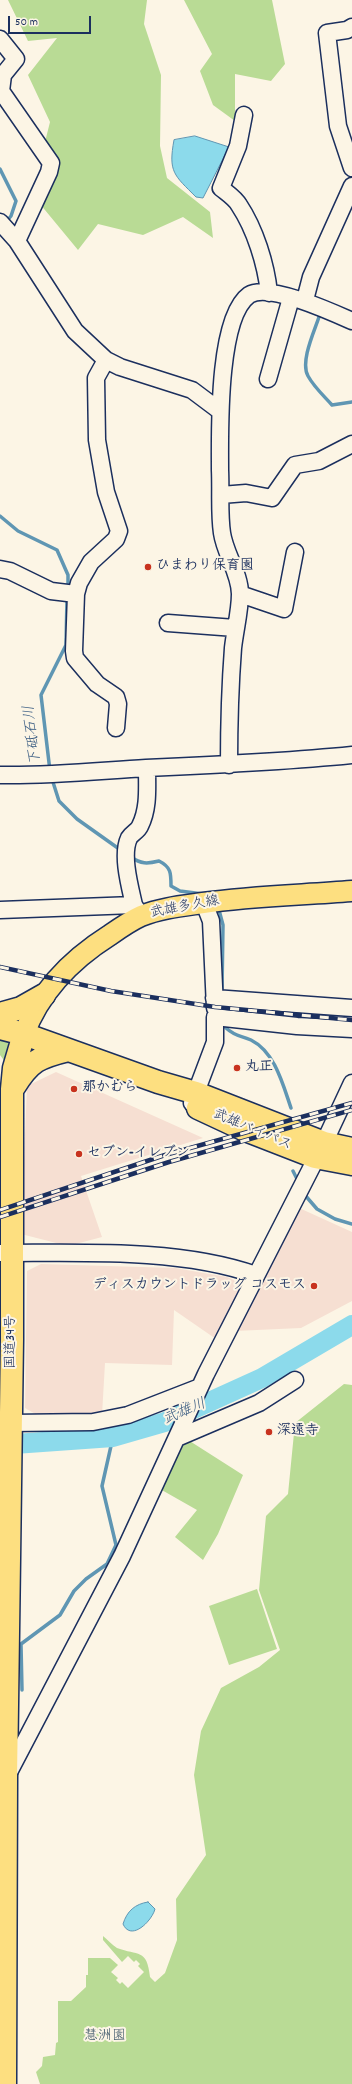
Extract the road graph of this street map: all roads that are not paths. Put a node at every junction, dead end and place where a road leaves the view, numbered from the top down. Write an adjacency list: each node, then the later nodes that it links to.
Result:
1 (352, 27): 4 (street)
2 (2, 46): 6 (street)
3 (244, 115): 7 (street)
4 (352, 168)
5 (352, 186): 8 (street)
6 (6, 229): 10 (street)
7 (269, 293): 8 (street); 12 (street)
8 (298, 299): 9 (street); 11 (street)
9 (352, 320)
10 (106, 360): 12 (street); 17 (street)
11 (268, 379)
12 (220, 411): 14 (street)
13 (352, 444): 14 (street)
14 (220, 495): 18 (street)
15 (296, 552): 18 (street)
16 (0, 569): 17 (street)
17 (69, 594): 21 (street)
18 (240, 594): 20 (street)
19 (168, 624): 20 (street)
20 (235, 628): 23 (street)
21 (116, 728)
22 (352, 755): 23 (street)
23 (229, 765): 24 (street)
24 (148, 768): 25 (street); 29 (street)
25 (0, 775)
26 (352, 891): 27 (main road, 武雄多久線)
27 (204, 903): 29 (main road, 武雄多久線); 31 (street)
28 (0, 910): 29 (street)
29 (138, 911): 30 (main road, 武雄多久線)
30 (44, 995): 33 (highway); 37 (main road, 武雄多久線)
31 (214, 998): 32 (street); 34 (street)
32 (352, 1008)
33 (0, 1014)
34 (215, 1017): 36 (street); 42 (street)
35 (0, 1028): 37 (highway, 武雄バイパス)
36 (352, 1029)
37 (24, 1034): 38 (highway, 武雄バイパス); 41 (highway, 国道34号)
38 (68, 1050): 41 (highway); 42 (highway, 武雄バイパス)
39 (0, 1063): 41 (highway)
40 (352, 1083): 44 (street)
41 (12, 1089): 46 (highway, 国道34号)
42 (194, 1099): 44 (highway, 武雄バイパス)
43 (352, 1149): 44 (highway, 武雄バイパス)
44 (320, 1150): 45 (highway, 武雄バイパス); 47 (street)
45 (352, 1164)
46 (6, 1253): 47 (street); 50 (highway, 国道34号)
47 (256, 1275): 49 (street)
48 (295, 1380): 51 (street)
49 (200, 1387): 50 (street); 51 (street)
50 (11, 1423): 52 (highway, 国道34号)
51 (179, 1434): 52 (street)
52 (3, 1778): 53 (highway, 国道34号)
53 (5, 2084)

